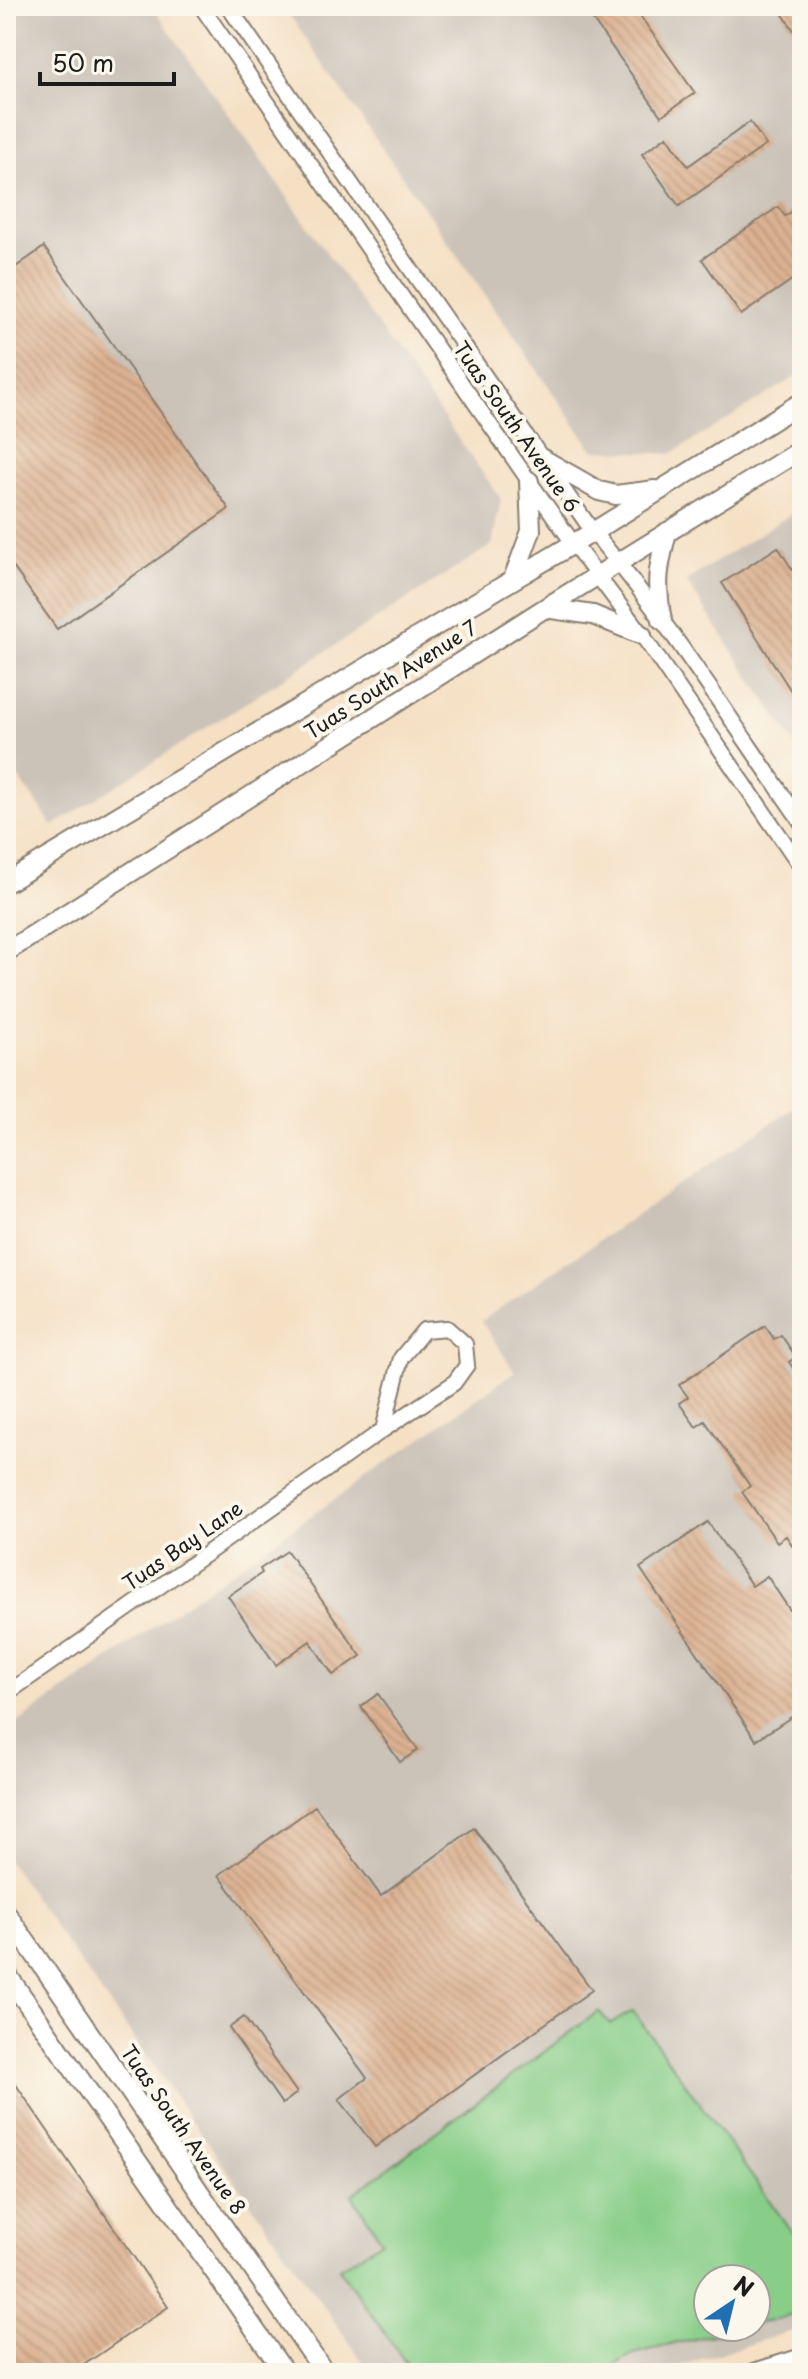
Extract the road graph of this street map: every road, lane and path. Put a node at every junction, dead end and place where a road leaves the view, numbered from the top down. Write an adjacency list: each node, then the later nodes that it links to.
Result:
1 (201, 6): 6 (street, Tuas South Avenue 6)
2 (228, 6): 5 (street, Tuas South Avenue 6)
3 (802, 402): 7 (street, Tuas South Avenue 7)
4 (802, 449): 9 (street, Tuas South Avenue 7)
5 (543, 459): 7 (street); 8 (street, Tuas South Avenue 6)
6 (529, 481): 10 (street, Tuas South Avenue 6); 13 (street)
7 (660, 489): 8 (street, Tuas South Avenue 7)
8 (593, 532): 10 (street, Tuas South Avenue 7); 11 (street, Tuas South Avenue 6)
9 (667, 532): 11 (street, Tuas South Avenue 7); 15 (street)
10 (573, 543): 12 (street, Tuas South Avenue 6); 13 (street, Tuas South Avenue 7)
11 (618, 562): 12 (street, Tuas South Avenue 7); 15 (street, Tuas South Avenue 6)
12 (598, 575): 14 (street, Tuas South Avenue 7); 16 (street, Tuas South Avenue 6)
13 (513, 579): 19 (street, Tuas South Avenue 7)
14 (545, 608): 16 (street); 20 (street, Tuas South Avenue 7)
15 (662, 620): 17 (street, Tuas South Avenue 6)
16 (642, 635): 18 (street, Tuas South Avenue 6)
17 (802, 823)
18 (802, 868)
19 (6, 883)
20 (6, 952)
21 (383, 1430): 21 (street, Tuas Bay Lane); 22 (street, Tuas Bay Lane)
22 (6, 1694)
23 (6, 1913): 27 (street, Tuas South Avenue 8)
24 (6, 1973): 26 (street)
25 (802, 2358): 28 (street)
26 (285, 2373)
27 (325, 2373)
28 (754, 2373)

